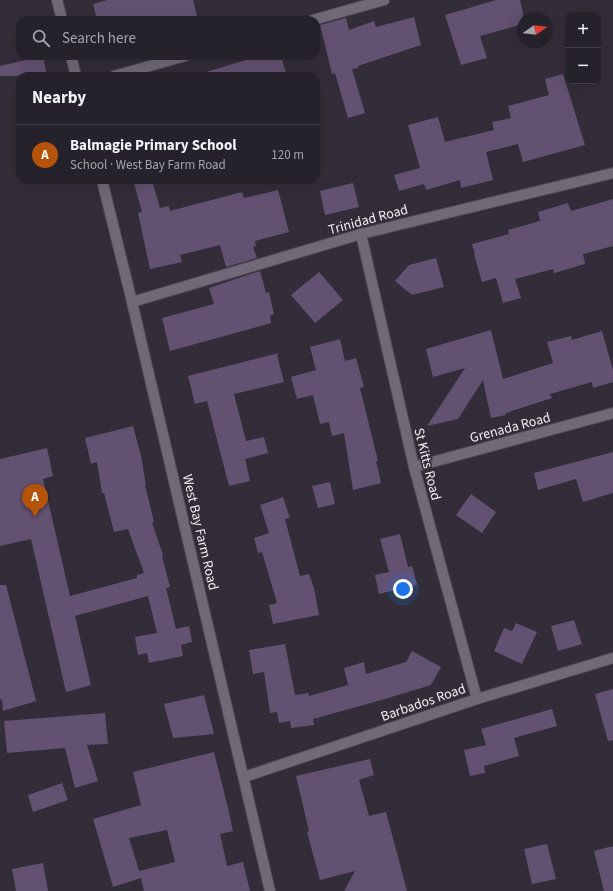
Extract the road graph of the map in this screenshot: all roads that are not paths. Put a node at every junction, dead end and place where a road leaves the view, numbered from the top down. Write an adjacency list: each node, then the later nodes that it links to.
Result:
1 (57, 0): 3 (street)
2 (384, 0): 4 (street)
3 (61, 16)
4 (320, 18)
5 (72, 60): 7 (street)
6 (171, 60): 8 (street)
7 (75, 72)
8 (128, 72)
9 (613, 173): 11 (street, Trinidad Road)
10 (103, 184): 12 (street, West Bay Farm Road)
11 (361, 234): 12 (street, Trinidad Road); 14 (street, St Kitts Road)
12 (132, 302): 17 (street, West Bay Farm Road)
13 (613, 413): 14 (street, Grenada Road)
14 (414, 467): 16 (street, St Kitts Road)
15 (613, 658): 16 (street, Barbados Road)
16 (477, 699): 17 (street, Barbados Road)
17 (244, 777): 18 (street, West Bay Farm Road)
18 (270, 891)

